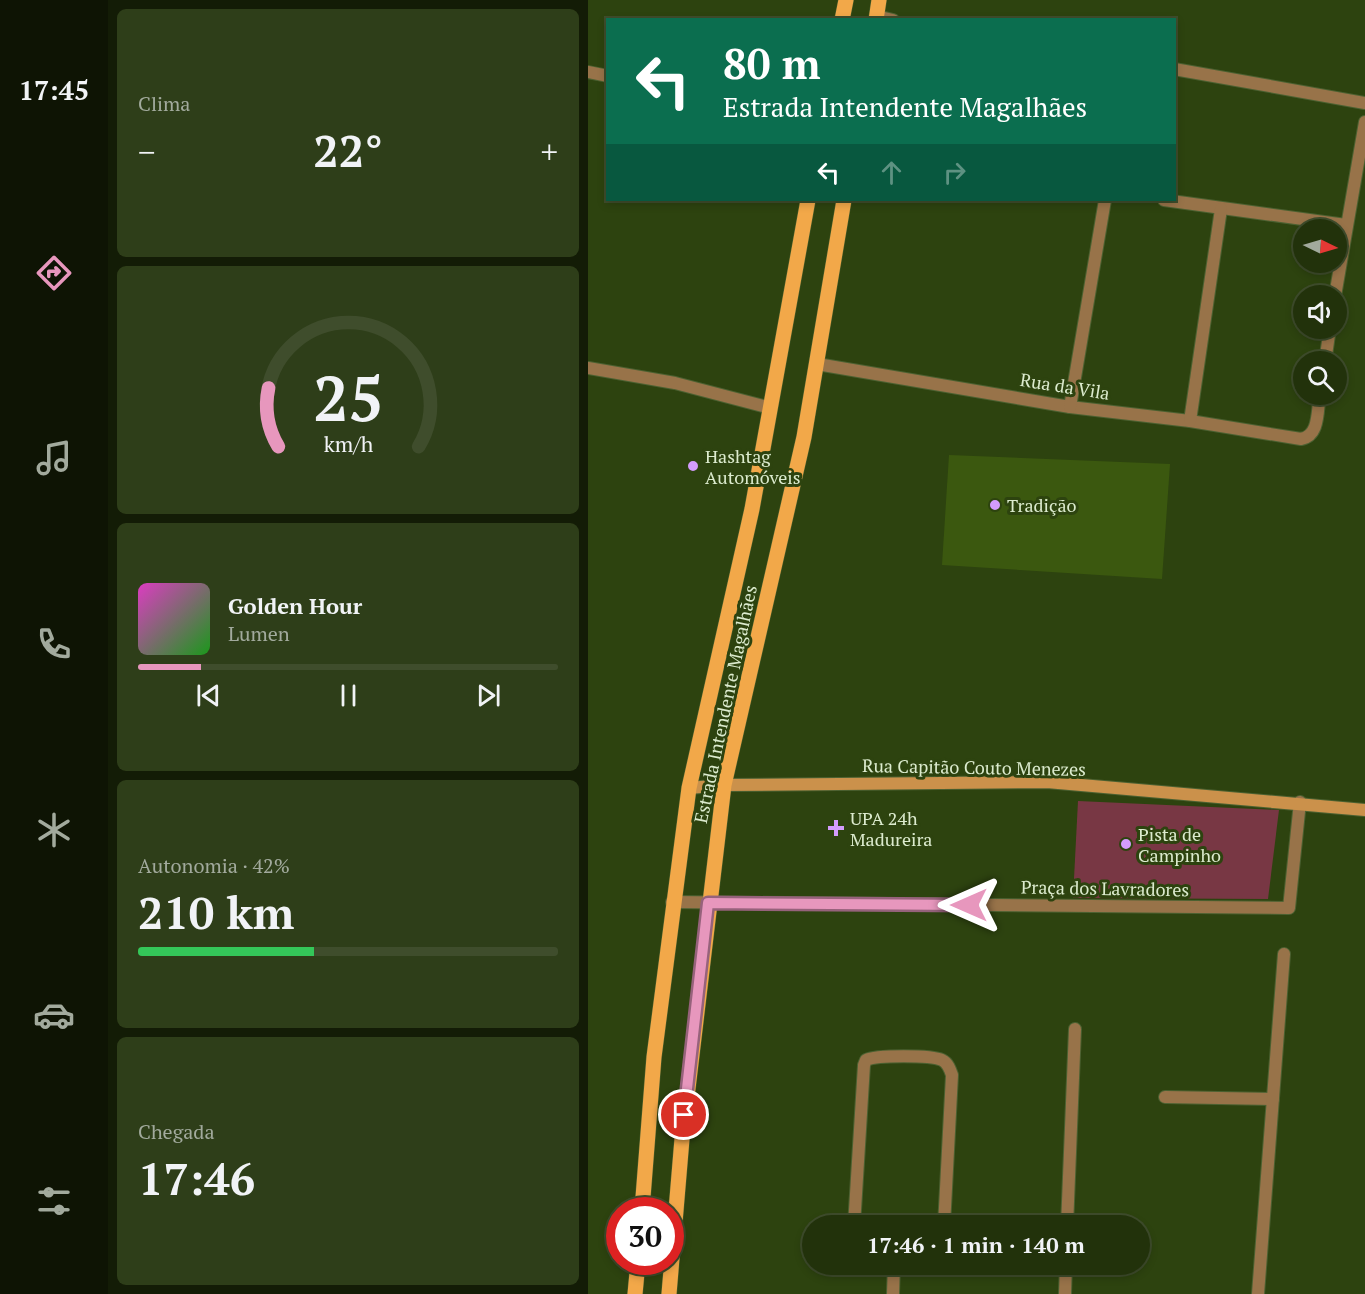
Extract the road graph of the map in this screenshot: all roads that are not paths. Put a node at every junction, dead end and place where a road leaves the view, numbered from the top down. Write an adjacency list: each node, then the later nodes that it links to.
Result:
1 (846, 0): 3 (main road)
2 (879, 0): 4 (main road)
3 (842, 18)
4 (876, 18)
5 (1176, 69): 8 (street)
6 (588, 72): 7 (street)
7 (606, 76)
8 (1365, 103)
9 (1365, 122): 16 (street)
10 (808, 201): 21 (main road, Estrada Intendente Magalhães)
11 (844, 201): 17 (main road, Estrada Intendente Magalhães)
12 (1105, 201): 20 (street)
13 (1170, 201): 14 (street)
14 (1221, 209): 15 (street); 22 (street)
15 (1299, 219)
16 (1347, 220)
17 (817, 364): 20 (street, Rua da Vila); 23 (main road, Estrada Intendente Magalhães)
18 (588, 368): 21 (street)
19 (1318, 405): 22 (street, Rua da Vila)
20 (1070, 407): 22 (street, Rua da Vila)
21 (771, 408): 24 (main road, Estrada Intendente Magalhães)
22 (1190, 421)
23 (724, 785): 24 (street, Rua Capitão Couto Menezes); 25 (street, Rua Capitão Couto Menezes); 28 (main road, Estrada Intendente Magalhães)
24 (689, 788): 27 (main road, Estrada Intendente Magalhães)
25 (1300, 802): 26 (street, Rua Capitão Couto Menezes); 28 (street, Praça dos Lavradores)
26 (1365, 810)
27 (672, 902): 28 (street, Praça dos Lavradores); 33 (main road, Estrada Intendente Magalhães)
28 (708, 903): 41 (main road, Estrada Intendente Magalhães)
29 (1284, 954): 32 (street)
30 (1075, 1029): 36 (street)
31 (1165, 1097): 32 (street)
32 (1274, 1099): 44 (street)
33 (643, 1197)
34 (855, 1215): 35 (street)
35 (945, 1215)
36 (1067, 1215)
37 (637, 1275): 40 (main road)
38 (894, 1275): 42 (street)
39 (1066, 1275): 43 (street)
40 (635, 1294)
41 (669, 1294)
42 (893, 1294)
43 (1065, 1294)
44 (1258, 1294)

